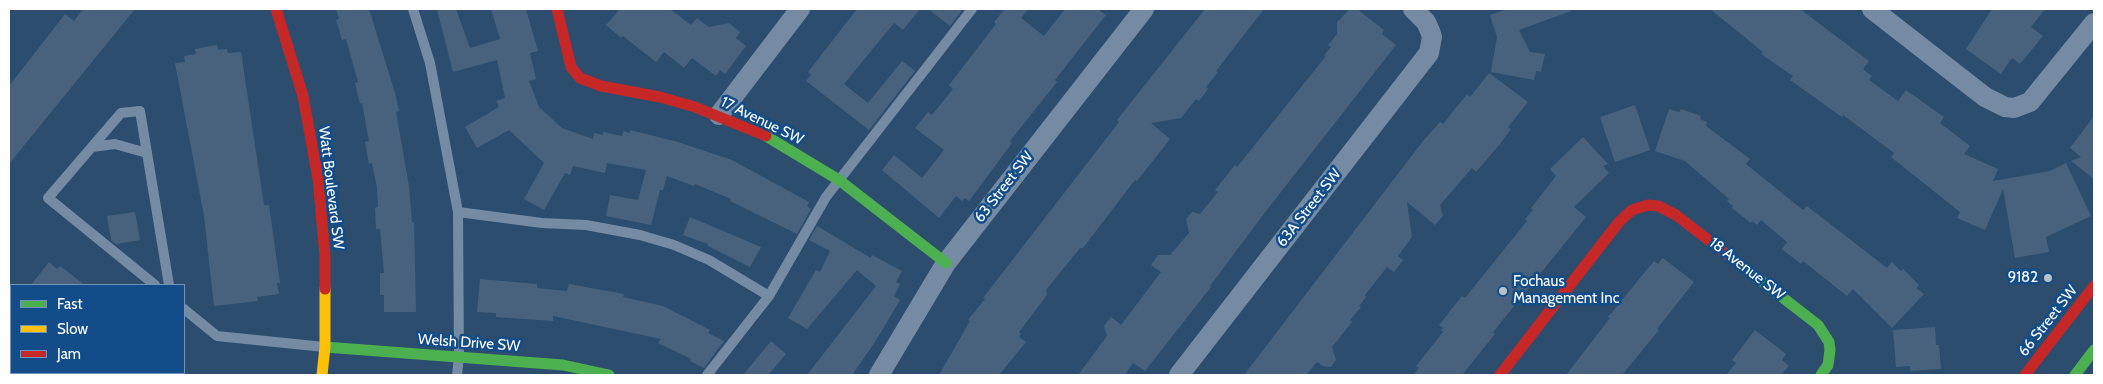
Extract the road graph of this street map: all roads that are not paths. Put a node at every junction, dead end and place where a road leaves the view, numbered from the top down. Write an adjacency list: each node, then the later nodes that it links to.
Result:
1 (276, 9): 21 (street, Watt Boulevard SW)
2 (413, 9): 14 (lane)
3 (557, 9): 10 (street, 17 Avenue SW)
4 (800, 9): 10 (street)
5 (972, 9): 13 (lane)
6 (1144, 9): 15 (street, 63 Street SW)
7 (1413, 9): 29 (street, 63A Street SW)
8 (1872, 9): 9 (street)
9 (2094, 23)
10 (718, 115): 13 (street, 17 Avenue SW)
11 (92, 147): 12 (lane); 12 (lane); 16 (lane)
12 (147, 153): 17 (lane)
13 (839, 180): 15 (street, 17 Avenue SW); 19 (lane)
14 (458, 212): 19 (lane); 23 (lane)
15 (946, 263): 28 (street, 63 Street SW)
16 (154, 284)
17 (169, 284)
18 (2094, 286): 32 (street, 66 Street SW)
19 (768, 296): 27 (lane)
20 (185, 310): 21 (lane)
21 (325, 347): 23 (street, Welsh Drive SW); 24 (street, Watt Boulevard SW)
22 (2094, 350): 33 (street)
23 (459, 357): 25 (lane); 26 (street, Welsh Drive SW)
24 (322, 375)
25 (457, 375)
26 (609, 375)
27 (707, 375)
28 (879, 375)
29 (1179, 375)
30 (1500, 375): 31 (street, 18 Avenue SW)
31 (1821, 375)
32 (2025, 375)
33 (2075, 375)

